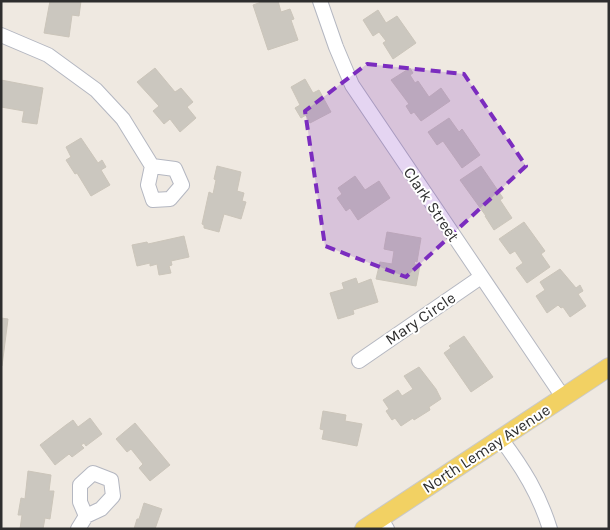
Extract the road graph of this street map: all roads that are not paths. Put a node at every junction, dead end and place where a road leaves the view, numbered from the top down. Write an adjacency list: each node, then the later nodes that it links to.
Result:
1 (320, 1): 4 (street, Clark Street)
2 (1, 35): 3 (street)
3 (152, 166)
4 (481, 277): 5 (street, Mary Circle); 7 (street, Clark Street)
5 (359, 361)
6 (609, 367): 7 (main road, North Lemay Avenue)
7 (563, 397): 8 (main road, North Lemay Avenue)
8 (500, 439): 10 (main road, North Lemay Avenue); 13 (street)
9 (86, 516): 11 (street)
10 (383, 524): 12 (main road, North Lemay Avenue)
11 (78, 529)
12 (364, 529)
13 (550, 529)

